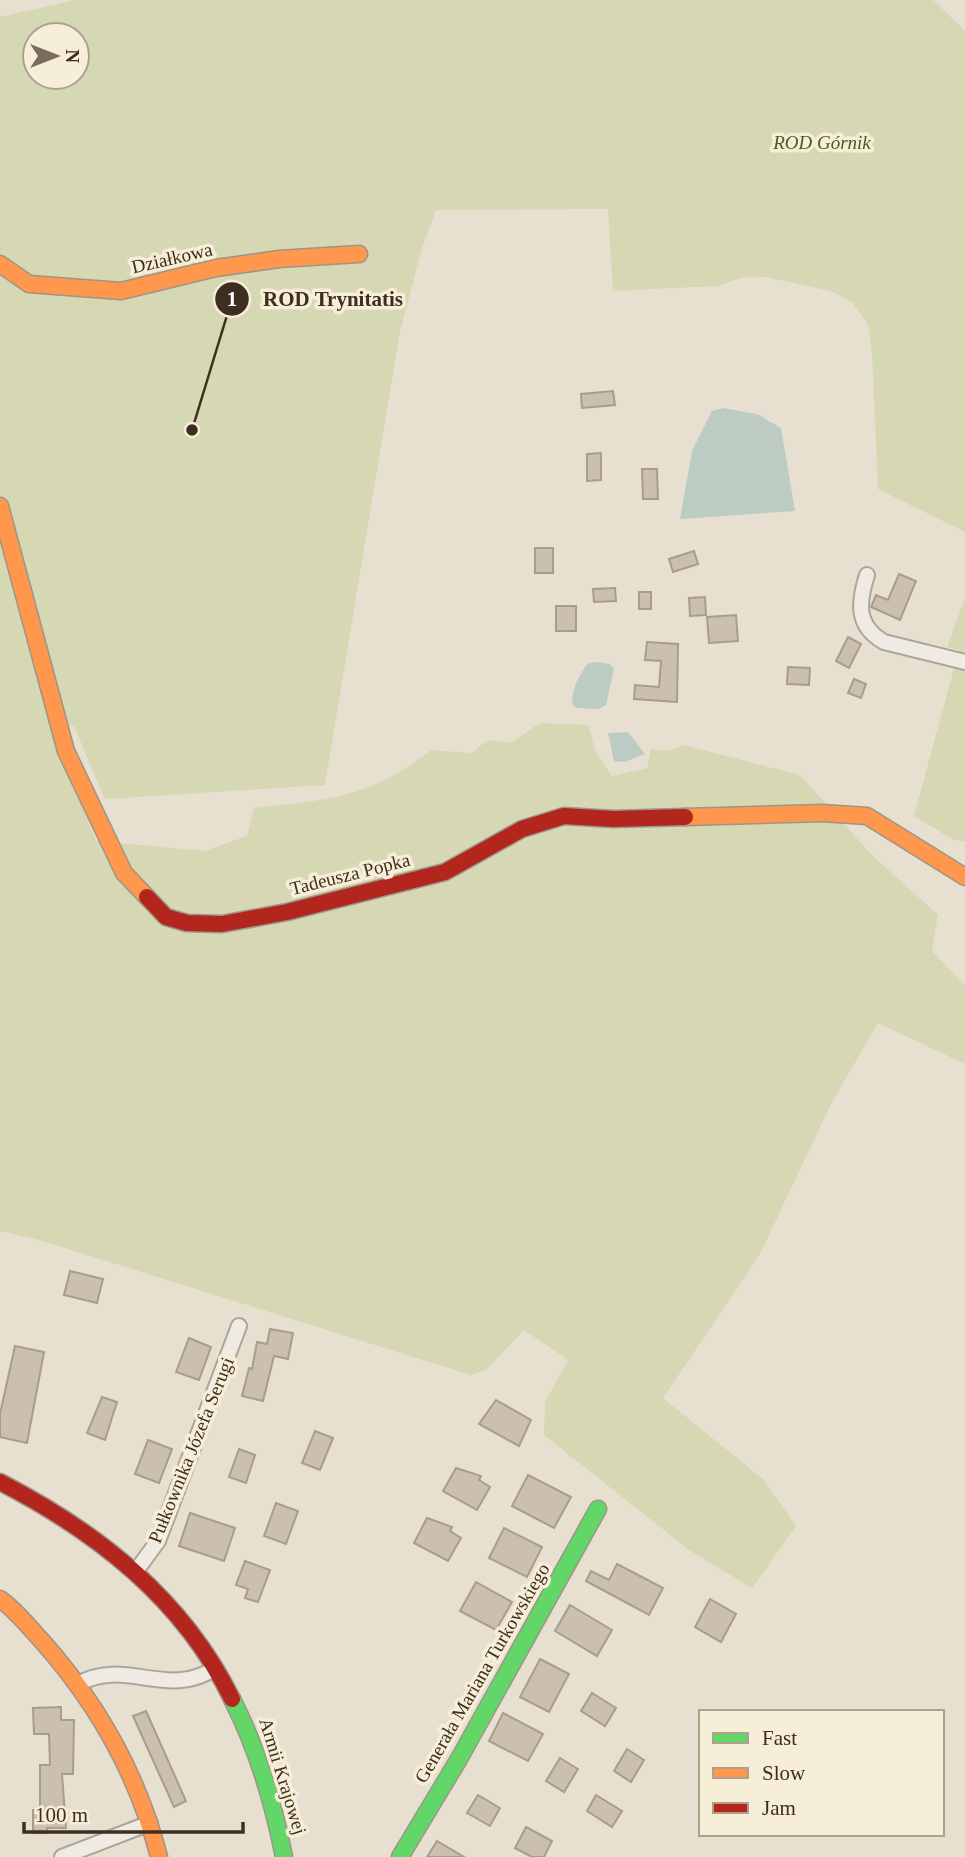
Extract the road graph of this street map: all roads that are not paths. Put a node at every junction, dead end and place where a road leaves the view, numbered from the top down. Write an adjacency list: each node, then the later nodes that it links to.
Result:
1 (359, 254): 2 (street, Działkowa)
2 (0, 264)
3 (0, 506): 6 (street, Tadeusza Popka)
4 (867, 575): 5 (street)
5 (965, 662)
6 (965, 877)
7 (239, 1326): 10 (street, Pułkownika Józefa Serugi)
8 (0, 1482): 10 (street, Armii Krajowej)
9 (598, 1509): 18 (street, Generała Mariana Turkowskiego)
10 (136, 1571): 12 (street, Armii Krajowej)
11 (0, 1599): 13 (street)
12 (215, 1668): 13 (street); 17 (street, Armii Krajowej)
13 (78, 1684): 14 (street)
14 (150, 1823): 15 (street); 16 (street)
15 (62, 1857)
16 (159, 1857)
17 (284, 1857)
18 (400, 1857)

